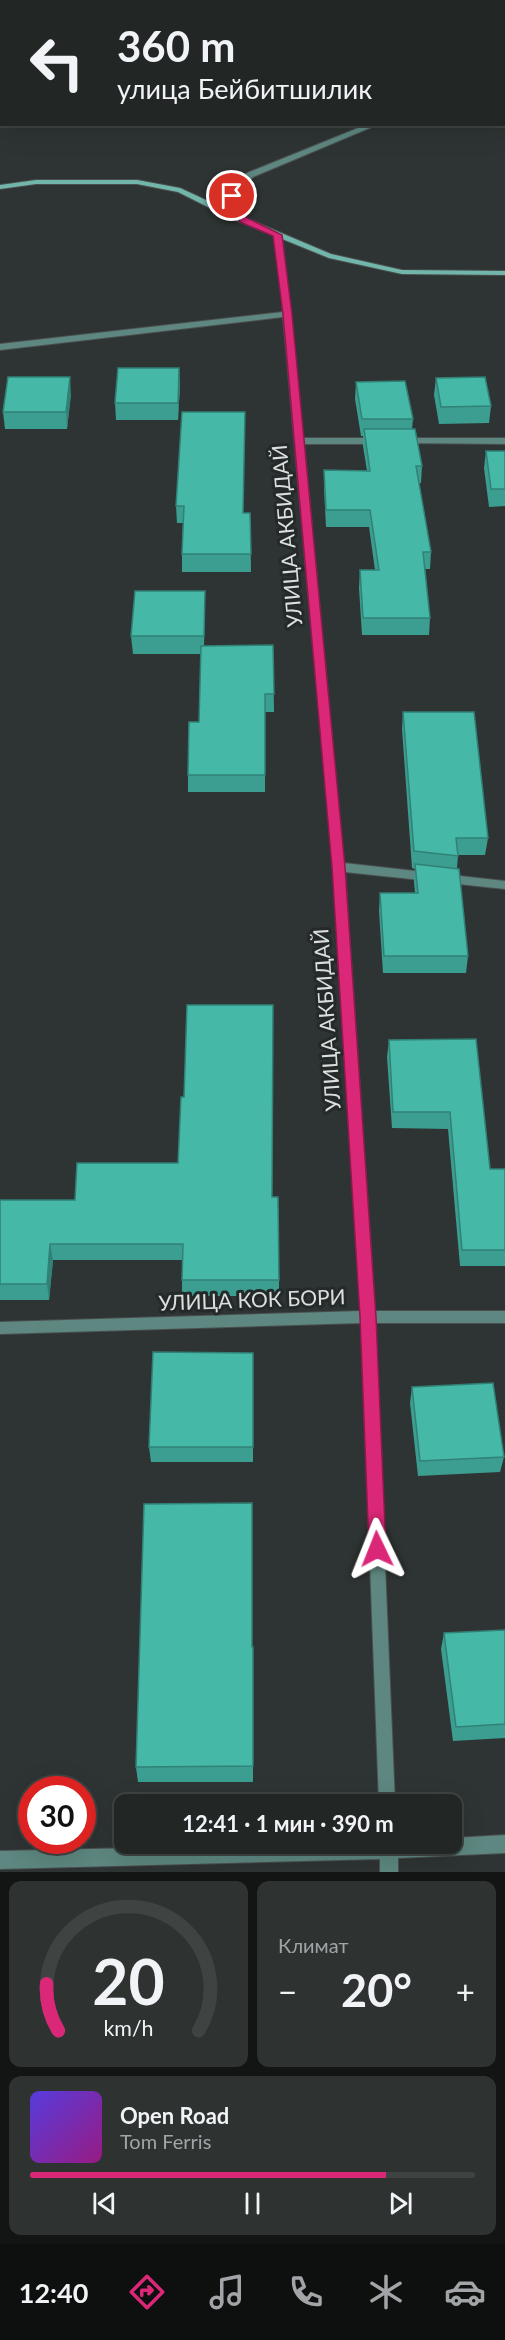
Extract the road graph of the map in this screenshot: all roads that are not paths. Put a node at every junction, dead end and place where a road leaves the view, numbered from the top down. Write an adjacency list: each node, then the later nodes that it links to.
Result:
1 (371, 126): 3 (street)
2 (0, 187): 3 (street)
3 (243, 220): 4 (street)
4 (278, 235): 5 (street); 6 (street, УЛИЦА АКБИДАЙ)
5 (505, 273)
6 (287, 314): 7 (street); 8 (street, УЛИЦА АКБИДАЙ)
7 (0, 347)
8 (299, 441): 9 (street); 10 (street, УЛИЦА АКБИДАЙ)
9 (505, 441)
10 (339, 867): 11 (street); 12 (street, УЛИЦА АКБИДАЙ)
11 (505, 885)
12 (368, 1317): 13 (street, УЛИЦА КОК БОРИ); 14 (street, УЛИЦА КОК БОРИ); 15 (street, УЛИЦА АКБИДАЙ)
13 (505, 1317)
14 (0, 1328)
15 (387, 1794)
16 (505, 1844): 17 (street)
17 (462, 1845)
18 (180, 1854): 20 (street)
19 (389, 1854): 21 (street)
20 (0, 1860)
21 (389, 1872)

